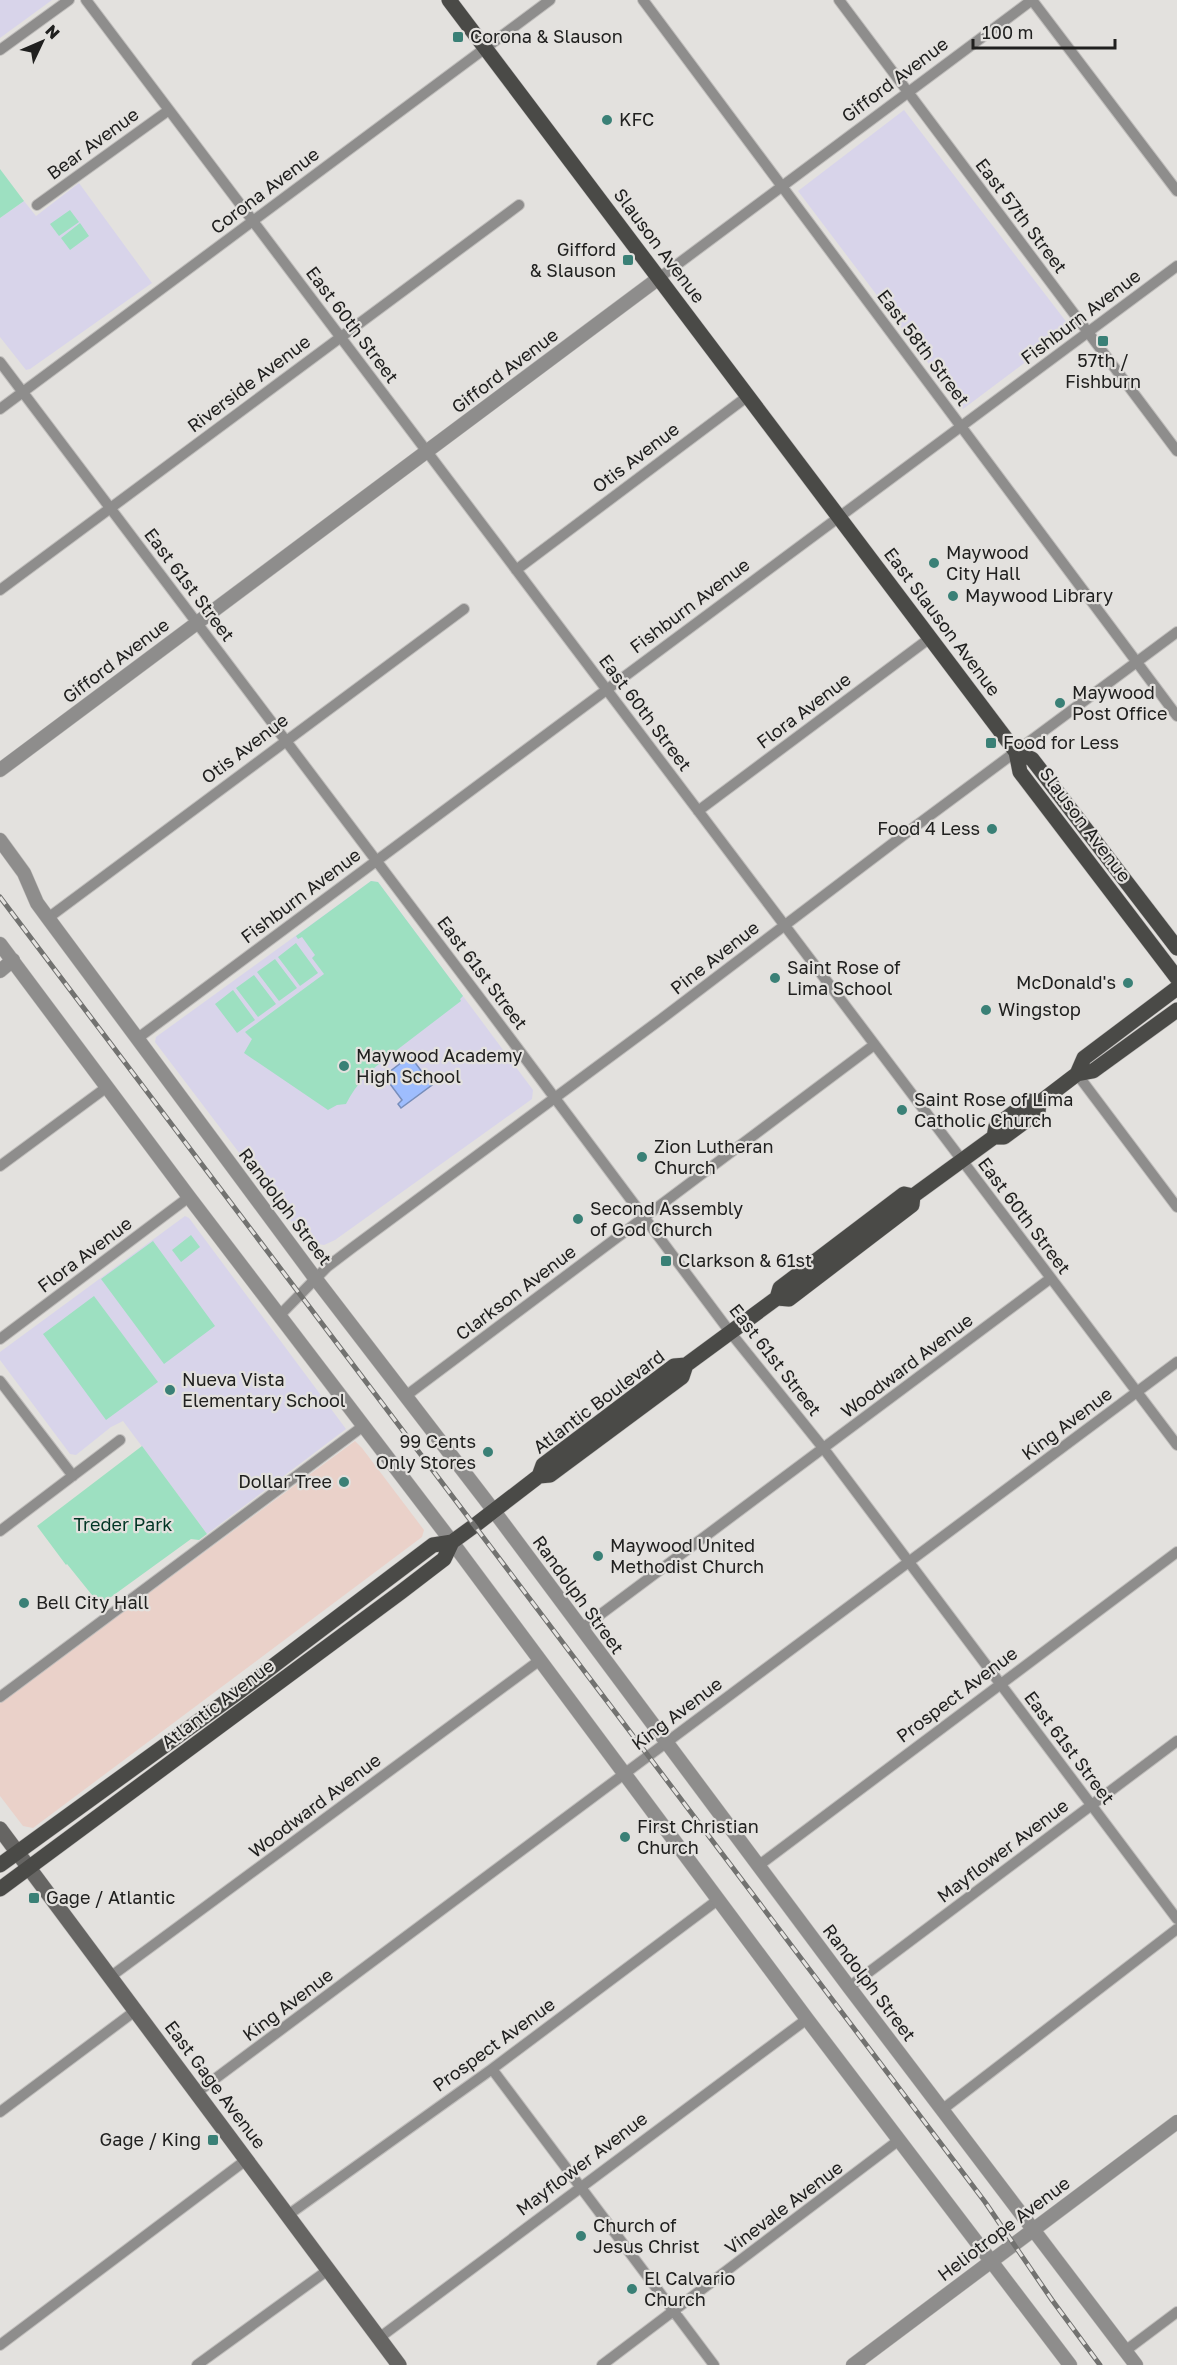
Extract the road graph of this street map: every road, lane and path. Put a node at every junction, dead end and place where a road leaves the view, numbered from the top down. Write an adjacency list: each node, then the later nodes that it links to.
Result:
1 (69, 0): 9 (street)
2 (86, 0): 11 (street, East 60th Street)
3 (449, 0): 8 (main road, Slauson Avenue)
4 (550, 0): 8 (street, Corona Avenue)
5 (642, 0): 12 (street, East 58th Street)
6 (839, 0): 10 (street, East 57th Street)
7 (1032, 0): 10 (street, Gifford Avenue); 13 (street)
8 (485, 48): 16 (street, Corona Avenue); 18 (main road, Slauson Avenue)
9 (0, 50)
10 (908, 93): 12 (street, Gifford Avenue); 19 (street, East 57th Street)
11 (169, 110): 14 (street, Bear Avenue); 16 (street, East 60th Street)
12 (781, 187): 18 (street, Gifford Avenue); 25 (street, East 58th Street)
13 (1177, 190)
14 (37, 205)
15 (519, 205): 20 (street, Riverside Avenue)
16 (253, 221): 20 (street, East 60th Street); 22 (street, Corona Avenue)
17 (1177, 266): 19 (street, Fishburn Avenue)
18 (659, 278): 23 (main road, Slauson Avenue); 27 (street, Gifford Avenue)
19 (1088, 333): 25 (street, Fishburn Avenue); 26 (street, East 57th Street)
20 (341, 337): 27 (street, East 60th Street); 28 (street, Riverside Avenue)
21 (0, 362): 22 (street, East 61st Street)
22 (23, 392): 24 (street, Corona Avenue); 28 (street, East 61st Street)
23 (748, 396): 29 (main road, Slauson Avenue); 30 (street, Otis Avenue)
24 (0, 409)
25 (962, 427): 29 (street, Fishburn Avenue); 36 (street, East 58th Street)
26 (1177, 451)
27 (427, 452): 30 (street, East 60th Street); 33 (street, Gifford Avenue)
28 (110, 508): 31 (street, Riverside Avenue); 33 (street, East 61st Street)
29 (839, 515): 35 (main road, East Slauson Avenue); 37 (street, Fishburn Avenue)
30 (516, 570): 37 (street, East 60th Street)
31 (0, 590)
32 (464, 609): 39 (street, Otis Avenue)
33 (197, 623): 39 (street, East 61st Street); 41 (street, Gifford Avenue)
34 (1177, 632): 36 (street, Pine Avenue)
35 (930, 638): 40 (main road, East Slauson Avenue); 42 (street, Flora Avenue)
36 (1137, 662): 38 (street, East 58th Street); 40 (street, Pine Avenue)
37 (606, 689): 42 (street, East 60th Street); 44 (street, Fishburn Avenue)
38 (1177, 716)
39 (285, 742): 44 (street, East 61st Street); 45 (street, Otis Avenue)
40 (1016, 752): 46 (street, Pine Avenue); 48 (main road, Slauson Avenue); 51 (main road, Slauson Avenue)
41 (0, 770)
42 (698, 811): 46 (street, East 60th Street)
43 (0, 840): 45 (street, Randolph Street)
44 (377, 860): 54 (street, Fishburn Avenue); 58 (street, East 61st Street)
45 (48, 918): 54 (street, Randolph Street)
46 (784, 925): 55 (street, East 60th Street); 58 (street, Pine Avenue)
47 (0, 944): 49 (street)
48 (1177, 948)
49 (13, 960): 50 (street); 57 (street)
50 (0, 970)
51 (1177, 978)
52 (1177, 988): 56 (main road, Atlantic Boulevard)
53 (1177, 1010): 56 (main road, Atlantic Boulevard)
54 (138, 1038): 64 (street, Randolph Street)
55 (874, 1045): 59 (street, East 60th Street); 63 (street, Clarkson Avenue)
56 (1077, 1074): 59 (main road, Atlantic Boulevard); 62 (street)
57 (107, 1087): 60 (street); 61 (street)
58 (553, 1098): 63 (street, East 61st Street); 64 (street, Pine Avenue)
59 (962, 1160): 65 (street, East 60th Street); 67 (main road, Atlantic Boulevard)
60 (0, 1166)
61 (189, 1197): 66 (street); 68 (street, Flora Avenue)
62 (1177, 1207)
63 (645, 1217): 67 (street, East 61st Street); 72 (street, Clarkson Avenue)
64 (315, 1278): 66 (street, Pine Avenue); 72 (street, Randolph Street)
65 (1051, 1278): 71 (street, East 60th Street); 76 (street, Woodward Avenue)
66 (279, 1316): 73 (street)
67 (730, 1332): 76 (street, East 61st Street); 78 (main road, Atlantic Boulevard)
68 (0, 1339)
69 (1177, 1362): 71 (street, King Avenue)
70 (0, 1381): 77 (street)
71 (1137, 1392): 75 (street, East 60th Street); 82 (street, King Avenue)
72 (407, 1395): 78 (street, Randolph Street)
73 (362, 1426): 80 (street); 86 (street)
74 (120, 1440): 77 (street)
75 (1177, 1445)
76 (824, 1449): 82 (street, East 61st Street); 83 (street, Woodward Avenue)
77 (73, 1476): 79 (street)
78 (491, 1513): 80 (main road, Atlantic Avenue); 83 (street, Randolph Street)
79 (0, 1531)
80 (452, 1542): 84 (street); 92 (main road, Atlantic Avenue); 95 (main road, Atlantic Avenue)
81 (1177, 1552): 85 (street, Prospect Avenue)
82 (909, 1562): 85 (street, East 61st Street); 88 (street, King Avenue)
83 (581, 1629): 88 (street, Randolph Street)
84 (540, 1660): 89 (street); 100 (street, Woodward Avenue)
85 (1000, 1683): 90 (street, East 61st Street); 94 (street, Prospect Avenue)
86 (0, 1697)
87 (1177, 1741): 90 (street, Mayflower Avenue)
88 (666, 1743): 89 (street, King Avenue); 94 (street, Randolph Street)
89 (624, 1774): 97 (street); 105 (street, King Avenue)
90 (1091, 1804): 98 (street, East 61st Street); 101 (street, Mayflower Avenue)
91 (0, 1829): 92 (main road, East Gage Avenue)
92 (17, 1852): 93 (main road, Atlantic Avenue); 95 (main road, East Gage Avenue)
93 (0, 1865)
94 (758, 1866): 101 (street, Randolph Street)
95 (29, 1868): 96 (main road, Atlantic Avenue); 100 (main road, East Gage Avenue)
96 (0, 1889)
97 (719, 1899): 103 (street); 104 (street, Prospect Avenue)
98 (1177, 1919)
99 (1177, 1929): 106 (street)
100 (110, 1977): 102 (main road, East Gage Avenue)
101 (849, 1987): 106 (street, Randolph Street)
102 (135, 2011): 105 (main road, East Gage Avenue); 107 (street)
103 (807, 2019): 109 (street); 111 (street, Mayflower Avenue)
104 (492, 2068): 111 (street); 112 (street, Prospect Avenue)
105 (196, 2093): 110 (main road, East Gage Avenue)
106 (943, 2109): 113 (street, Randolph Street)
107 (0, 2112)
108 (1177, 2122): 113 (street, Heliotrope Avenue)
109 (899, 2140): 114 (street); 117 (street, Vinevale Avenue)
110 (246, 2160): 112 (main road, East Gage Avenue); 119 (street)
111 (580, 2186): 117 (street); 118 (street, Mayflower Avenue)
112 (288, 2216): 115 (main road, East Gage Avenue)
113 (1034, 2230): 114 (street, Heliotrope Avenue); 120 (street, Randolph Street)
114 (992, 2260): 125 (street, Heliotrope Avenue); 126 (street)
115 (328, 2270): 118 (main road, East Gage Avenue); 121 (street)
116 (1177, 2312): 120 (street)
117 (674, 2313): 123 (street, Vinevale Avenue); 124 (street)
118 (379, 2338): 122 (main road, East Gage Avenue)
119 (0, 2345)
120 (1125, 2351): 127 (street, Randolph Street)
121 (201, 2364)
122 (399, 2365)
123 (602, 2365)
124 (714, 2365)
125 (853, 2365)
126 (1070, 2365)
127 (1136, 2365)

